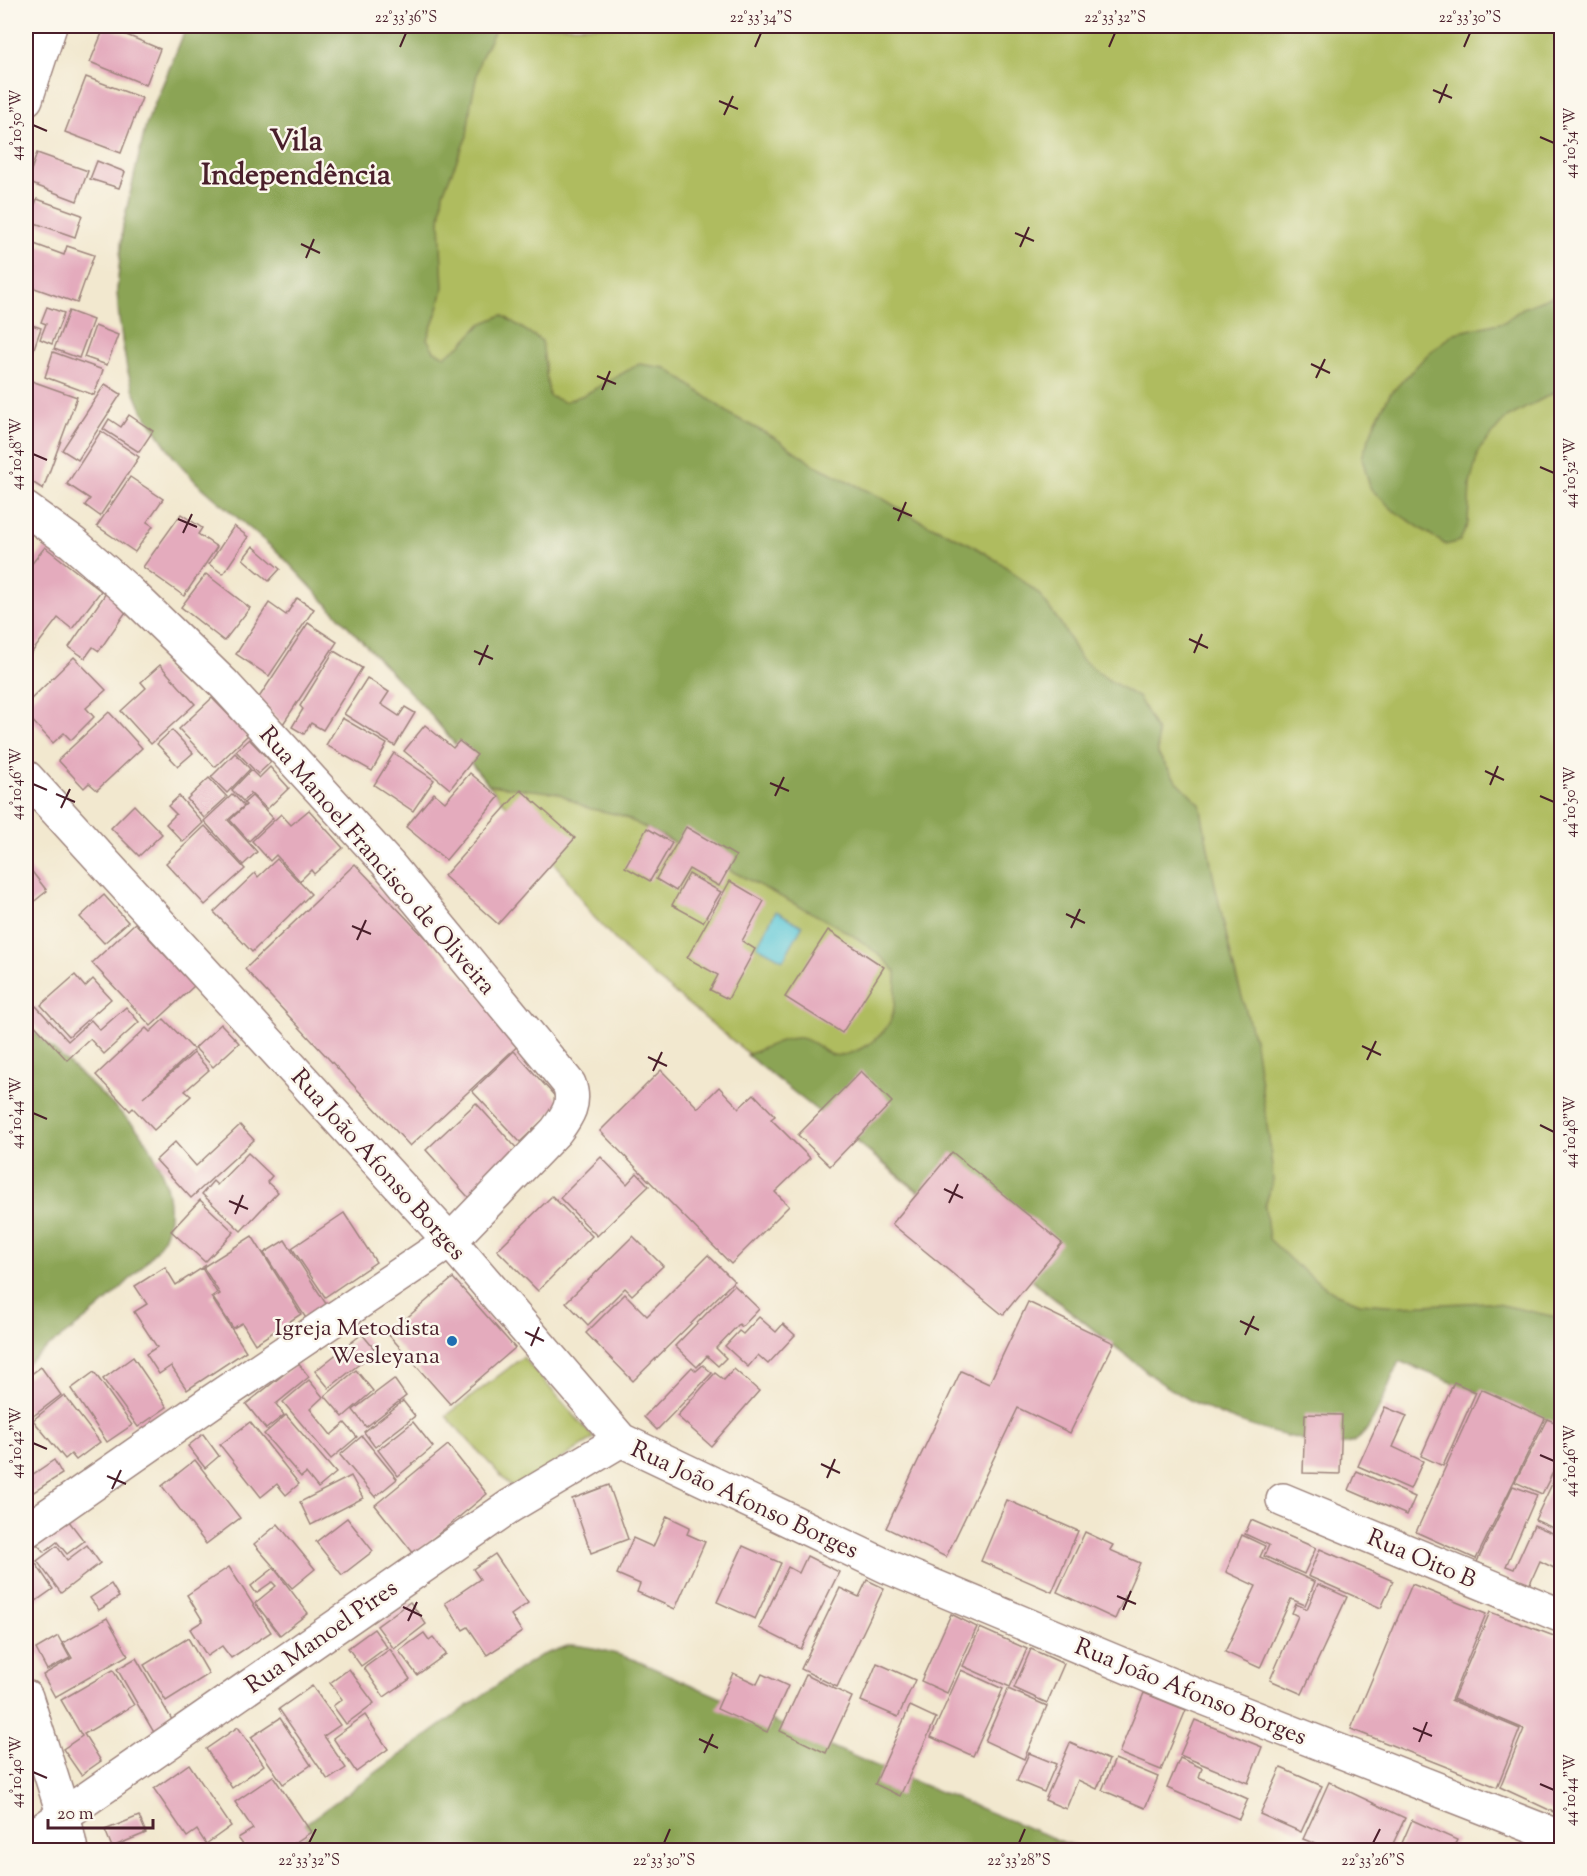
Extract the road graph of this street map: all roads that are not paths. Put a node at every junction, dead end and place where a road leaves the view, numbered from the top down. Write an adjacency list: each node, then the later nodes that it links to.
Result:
1 (50, 26): 2 (street)
2 (26, 99)
3 (26, 509): 5 (street, Rua Manoel Francisco de Oliveira)
4 (26, 777): 5 (street, Rua João Afonso Borges)
5 (450, 1241): 6 (street, Rua João Afonso Borges); 8 (street, Rua Manoel Francisco de Oliveira)
6 (621, 1440): 11 (street, Rua Manoel Pires); 12 (street, Rua João Afonso Borges)
7 (1282, 1500): 9 (street, Rua Oito B)
8 (26, 1531)
9 (1562, 1616)
10 (26, 1697): 11 (street)
11 (63, 1813): 13 (street, Rua Manoel Pires); 14 (street)
12 (1562, 1838)
13 (26, 1841)
14 (71, 1851)

